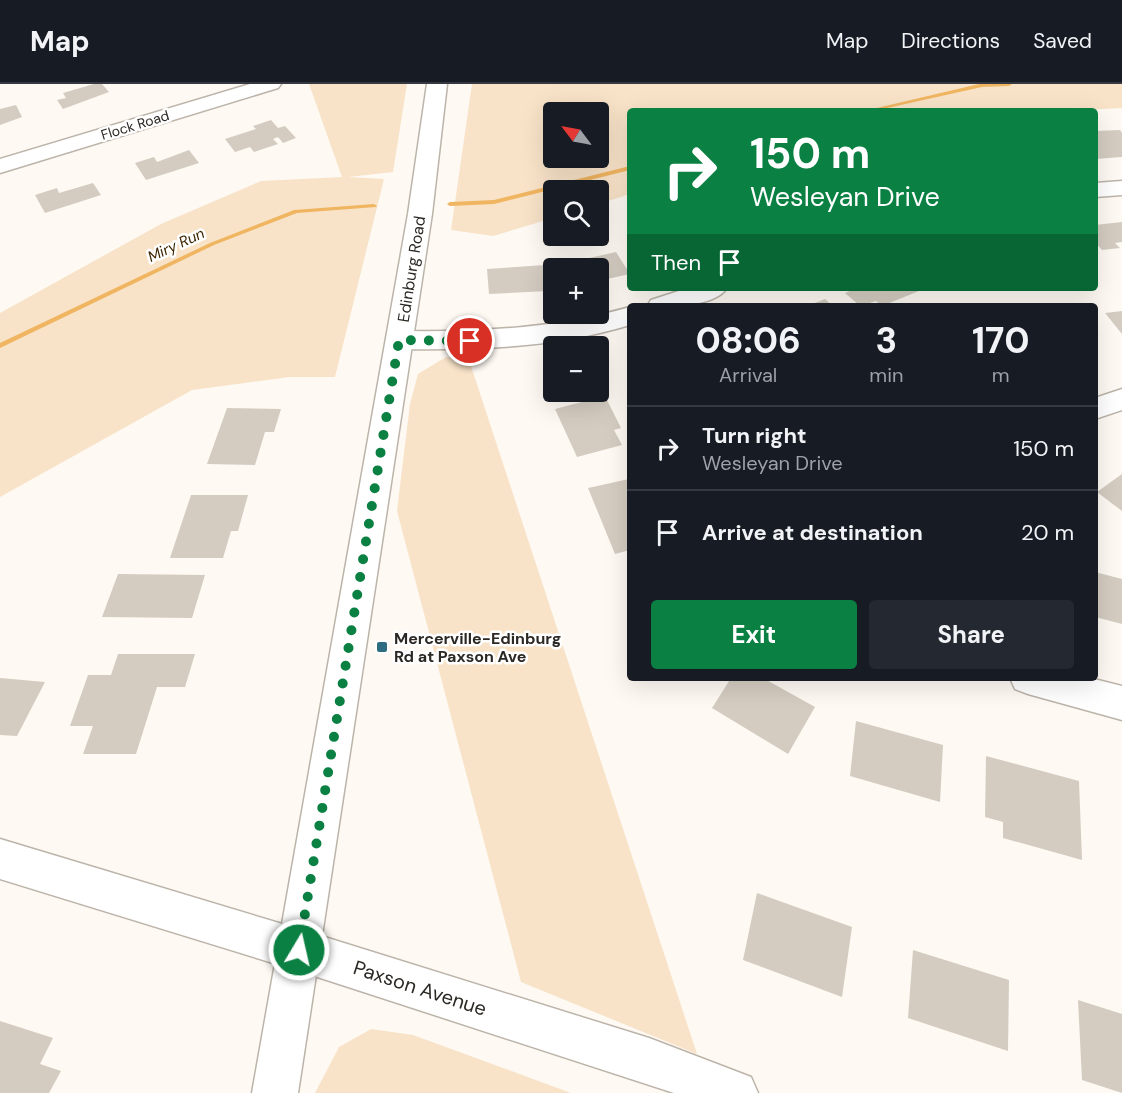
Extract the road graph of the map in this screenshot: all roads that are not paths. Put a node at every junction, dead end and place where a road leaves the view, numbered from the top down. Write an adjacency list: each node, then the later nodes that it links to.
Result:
1 (271, 84): 3 (main road, Flock Road)
2 (433, 90): 9 (main road, Edinburg Road)
3 (0, 166)
4 (1122, 188): 5 (main road)
5 (1098, 190)
6 (705, 291): 7 (main road)
7 (669, 303)
8 (627, 324): 9 (main road)
9 (399, 340): 15 (main road, Edinburg Road)
10 (1122, 399): 11 (main road)
11 (1098, 408)
12 (1039, 681): 13 (main road)
13 (1122, 703)
14 (0, 859): 15 (main road, Paxson Avenue)
15 (299, 950): 16 (main road, Edinburg Road); 17 (main road, Paxson Avenue)
16 (275, 1093)
17 (735, 1093)

